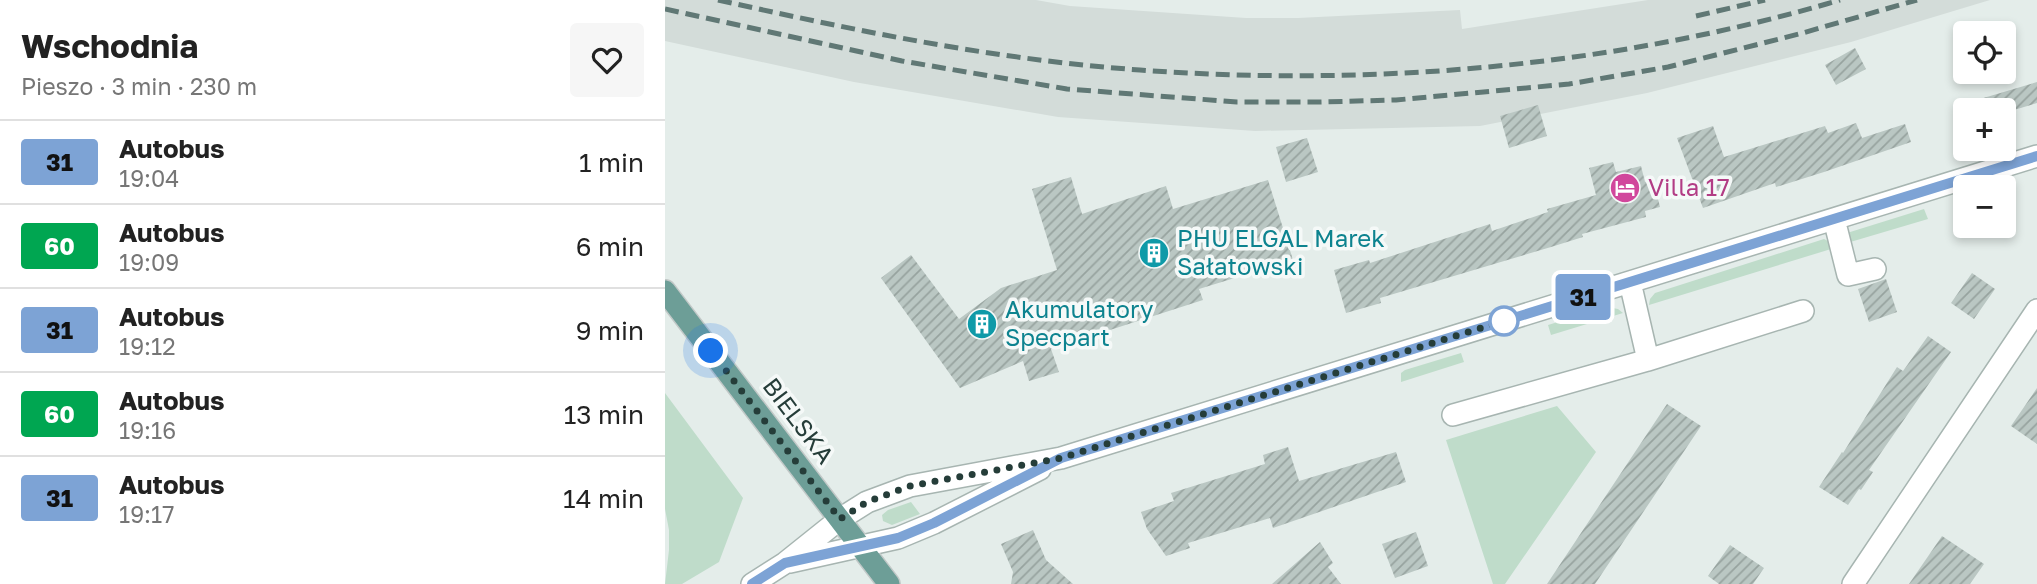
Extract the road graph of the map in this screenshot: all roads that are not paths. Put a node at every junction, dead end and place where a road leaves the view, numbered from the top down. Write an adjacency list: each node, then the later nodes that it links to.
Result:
1 (2037, 156): 2 (street)
2 (1834, 219): 3 (street); 4 (street)
3 (1875, 269)
4 (1630, 282): 8 (street); 10 (street)
5 (665, 291): 11 (main road, BIELSKA)
6 (2037, 310): 16 (street)
7 (1803, 312): 8 (street)
8 (1648, 360): 9 (street)
9 (1453, 415)
10 (1061, 458): 11 (street); 12 (street)
11 (840, 519): 12 (main road, BIELSKA); 13 (street)
12 (861, 547): 13 (street); 15 (main road, BIELSKA)
13 (785, 563): 14 (street)
14 (752, 584)
15 (889, 584)
16 (1853, 584)

